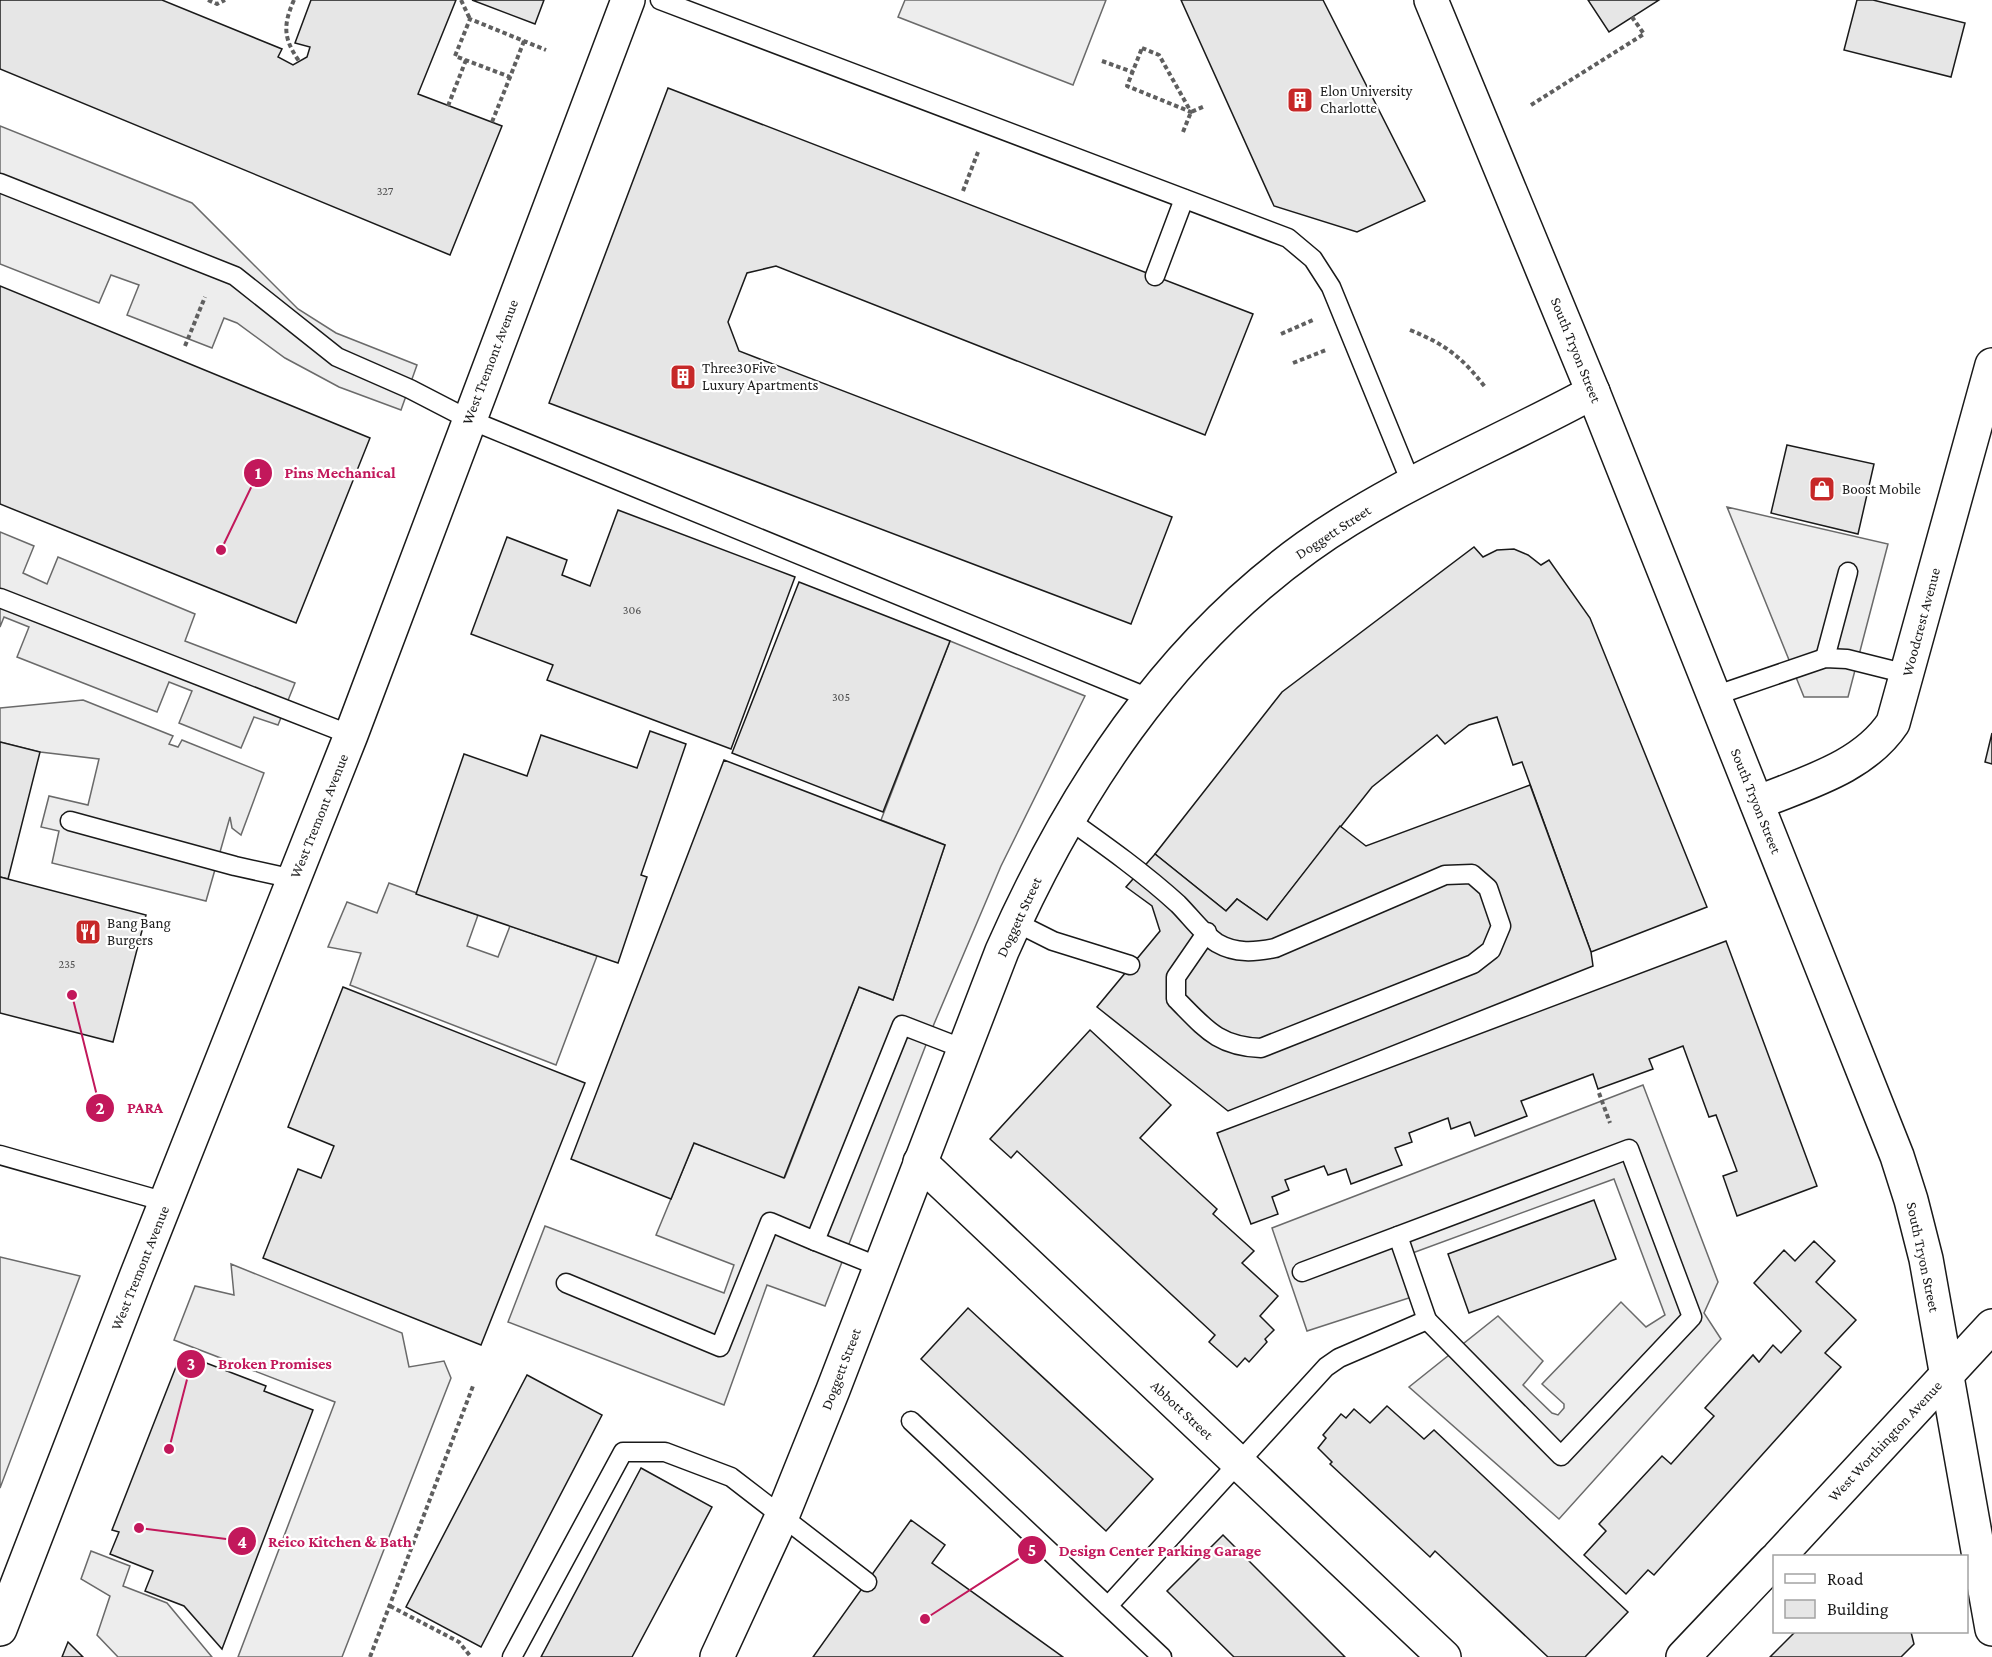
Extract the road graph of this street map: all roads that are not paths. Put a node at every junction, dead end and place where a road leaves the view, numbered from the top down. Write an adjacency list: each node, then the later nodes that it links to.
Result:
1 (628, 0): 9 (street, West Tremont Avenue)
2 (660, 0): 5 (lane)
3 (1431, 0): 8 (street, South Tryon Street)
4 (0, 183): 9 (lane)
5 (1184, 199): 6 (lane); 10 (lane)
6 (1155, 276)
7 (1992, 365): 14 (street, Woodcrest Avenue)
8 (1593, 392): 10 (street, Doggett Street); 15 (street, South Tryon Street)
9 (468, 419): 16 (lane); 17 (street, West Tremont Avenue)
10 (1412, 485): 16 (street, Doggett Street)
11 (1848, 572): 13 (lane)
12 (0, 598): 17 (lane)
13 (1825, 658): 14 (lane); 15 (lane)
14 (1907, 674): 18 (street, Woodcrest Avenue)
15 (1714, 696): 18 (street, South Tryon Street)
16 (1149, 698): 19 (street, Doggett Street)
17 (351, 735): 21 (street, West Tremont Avenue)
18 (1757, 803): 36 (street, South Tryon Street)
19 (1068, 819): 22 (street, Doggett Street); 23 (lane)
20 (70, 821): 21 (lane)
21 (294, 879): 28 (street, West Tremont Avenue)
22 (1015, 922): 24 (lane); 25 (street, Doggett Street)
23 (1207, 932): 23 (lane)
24 (1130, 965)
25 (964, 1049): 27 (street, Doggett Street); 30 (lane)
26 (0, 1155): 28 (lane)
27 (921, 1162): 31 (street, Doggett Street); 38 (street, Abbott Street)
28 (166, 1202): 44 (street, West Tremont Avenue)
29 (1398, 1236): 32 (lane); 34 (lane); 34 (lane)
30 (815, 1241): 31 (lane); 33 (lane)
31 (880, 1267): 39 (street, Doggett Street)
32 (1302, 1272)
33 (566, 1283)
34 (1427, 1320): 38 (lane)
35 (1992, 1326): 36 (street, West Worthington Avenue)
36 (1946, 1374): 40 (street, West Worthington Avenue); 45 (street, South Tryon Street)
37 (911, 1421): 43 (lane)
38 (1239, 1463): 43 (lane); 49 (street, Abbott Street)
39 (783, 1515): 42 (lane); 46 (lane); 47 (street, Doggett Street)
40 (1781, 1555)
41 (1773, 1562): 50 (street)
42 (867, 1582)
43 (1108, 1606): 48 (lane)
44 (0, 1629)
45 (1992, 1629)
46 (512, 1657)
47 (717, 1657)
48 (1162, 1657)
49 (1444, 1657)
50 (1683, 1657)

